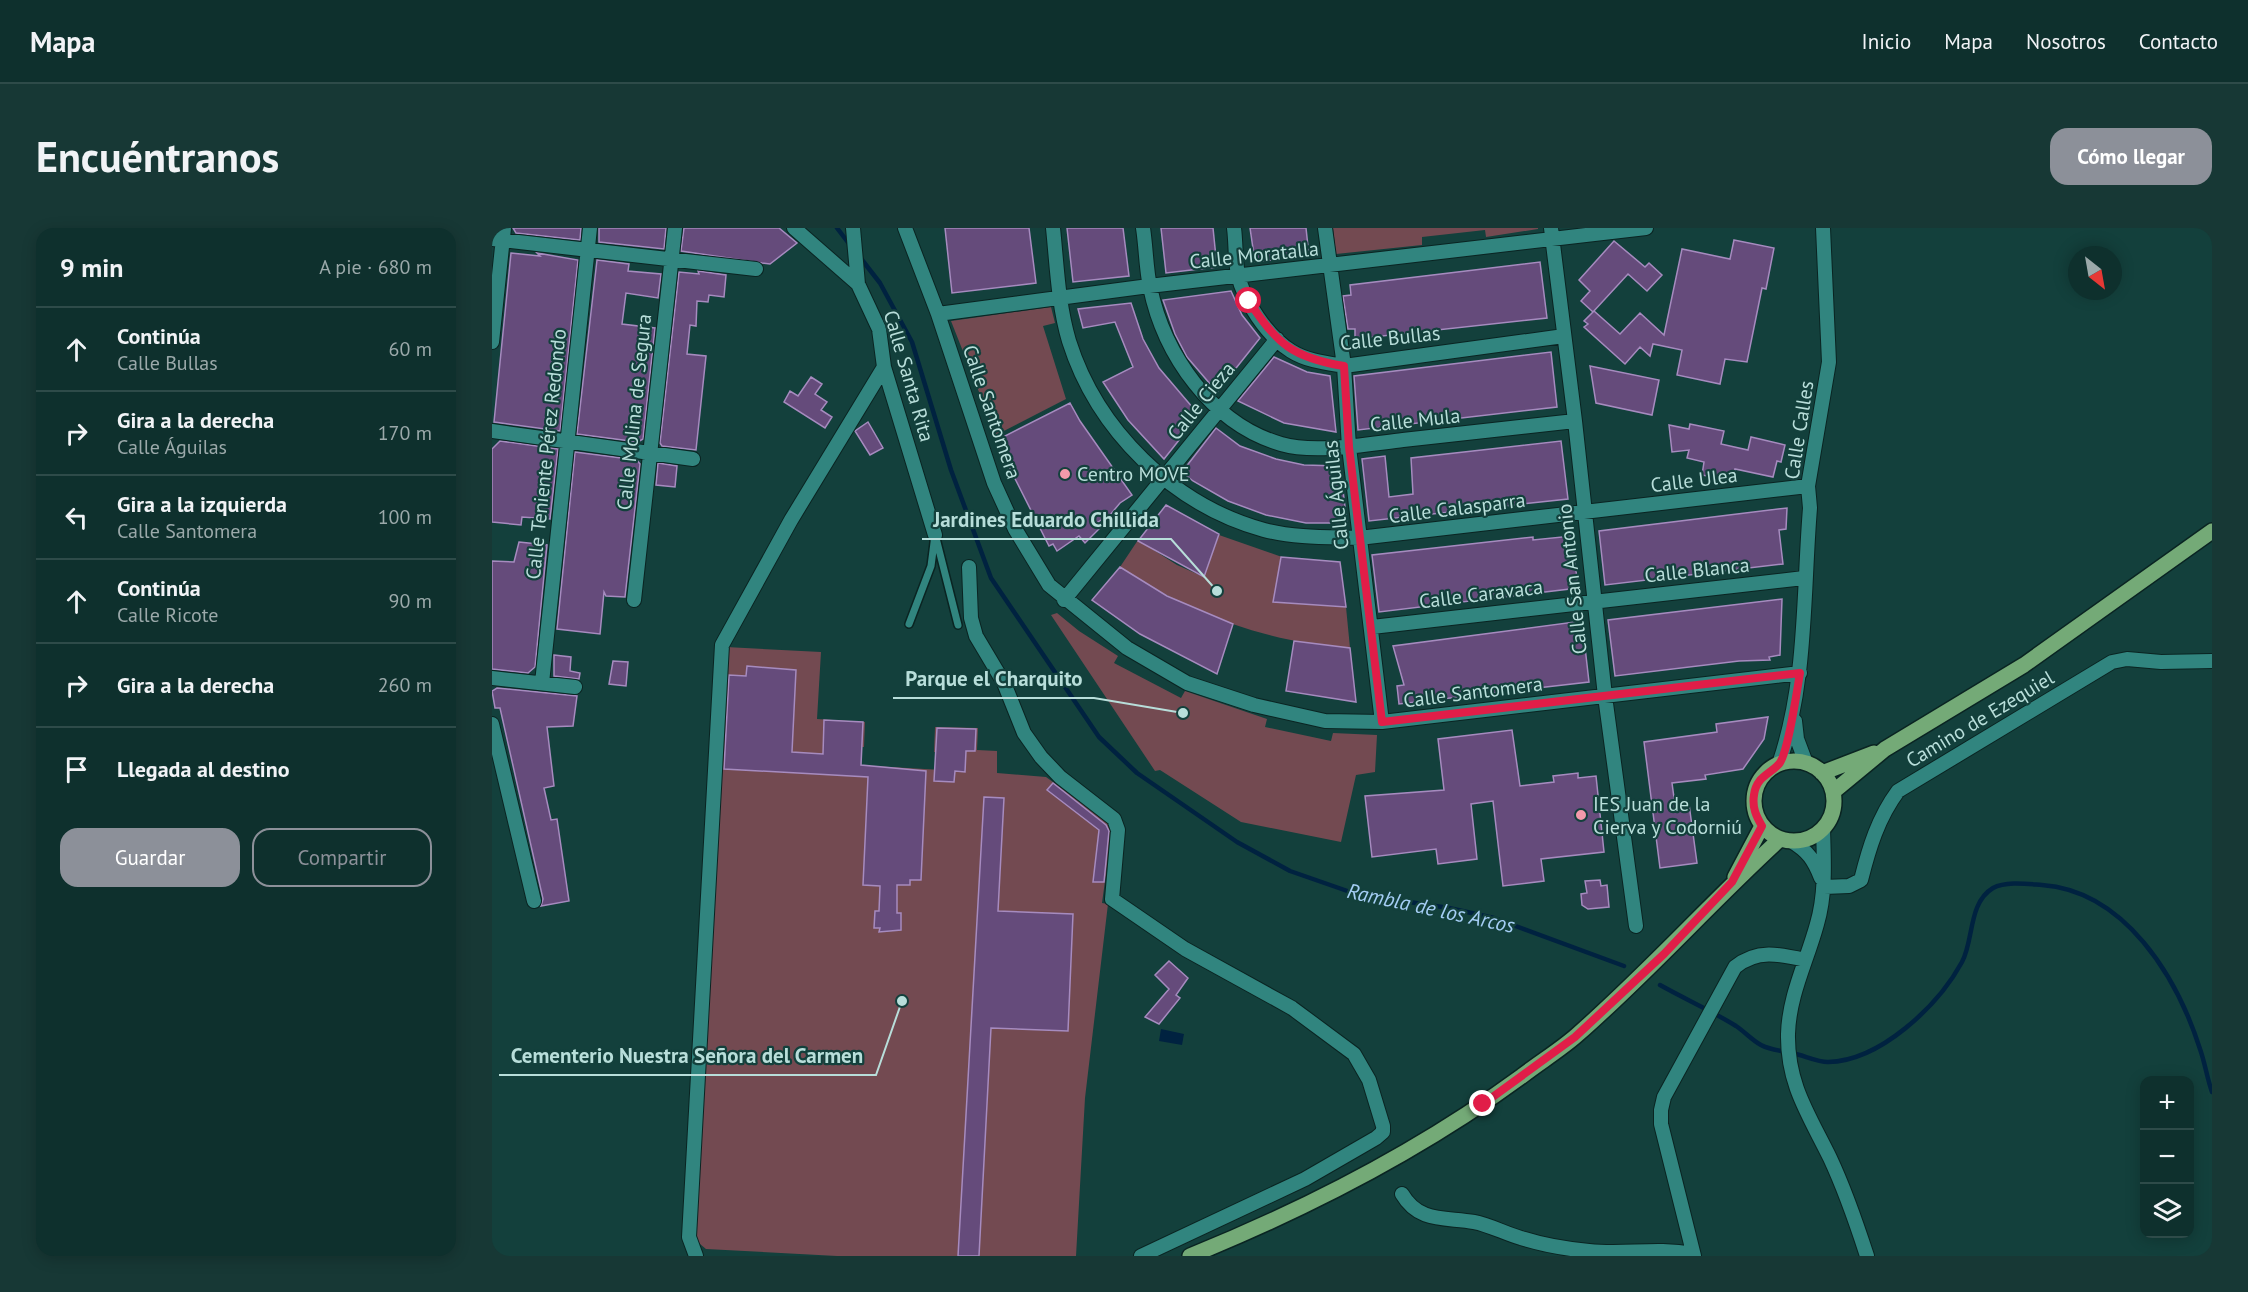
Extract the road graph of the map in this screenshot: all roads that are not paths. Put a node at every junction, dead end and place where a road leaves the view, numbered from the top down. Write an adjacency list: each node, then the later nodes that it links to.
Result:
1 (590, 228): 14 (street, Calle Teniente Pérez Redondo)
2 (675, 228): 15 (street, Calle Molina de Segura)
3 (794, 228): 19 (street)
4 (853, 228): 19 (street, Calle Santa Rita)
5 (905, 228): 22 (street, Calle Santomera)
6 (1053, 228): 21 (street, Calle Calasparra)
7 (1143, 228): 20 (street, Calle Mula)
8 (1234, 228): 18 (street, Calle Bullas)
9 (1325, 228): 16 (street, Calle Águilas)
10 (1646, 228): 12 (street, Calle Moratalla)
11 (1822, 228): 36 (street, Calle Calles)
12 (1551, 234): 16 (street, Calle Moratalla); 23 (street, Calle San Antonio)
13 (500, 235): 14 (street); 25 (street)
14 (587, 250): 15 (street); 31 (street, Calle Teniente Pérez Redondo)
15 (671, 260): 17 (street); 33 (street, Calle Molina de Segura)
16 (1330, 266): 18 (street, Calle Moratalla); 26 (street, Calle Águilas)
17 (756, 269)
18 (1238, 276): 20 (street, Calle Moratalla); 24 (street, Calle Bullas)
19 (858, 284): 27 (street, Calle Santa Rita)
20 (1149, 286): 21 (street, Calle Moratalla); 28 (street, Calle Mula)
21 (1059, 297): 22 (street, Calle Moratalla); 35 (street, Calle Calasparra)
22 (938, 314): 44 (street, Calle Santomera)
23 (1564, 336): 26 (street, Calle Bullas); 29 (street, Calle San Antonio)
24 (1277, 339): 26 (street, Calle Bullas); 28 (street, Calle Cieza)
25 (492, 342)
26 (1344, 366): 32 (street, Calle Águilas)
27 (884, 367): 39 (street, Calle Santa Rita); 73 (street)
28 (1218, 409): 32 (street, Calle Mula); 35 (street, Calle Cieza)
29 (1575, 421): 32 (street, Calle Mula); 37 (street, Calle San Antonio)
30 (492, 431): 31 (street)
31 (567, 442): 33 (street); 52 (street, Calle Teniente Pérez Redondo)
32 (1349, 447): 40 (street, Calle Águilas)
33 (649, 453): 34 (street); 43 (street, Calle Molina de Segura)
34 (693, 459)
35 (1164, 479): 40 (street, Calle Calasparra); 44 (street, Calle Cieza)
36 (1808, 486): 37 (street, Calle Ulea); 42 (street, Calle Calles)
37 (1584, 513): 40 (street, Calle Calasparra); 45 (street, Calle San Antonio)
38 (2212, 531): 58 (main road)
39 (935, 535): 46 (lane); 47 (lane)
40 (1359, 538): 48 (street, Calle Águilas)
41 (969, 567): 74 (street)
42 (1804, 578): 45 (street, Calle Blanca); 50 (street, Calle Calles)
43 (634, 600)
44 (1064, 600): 56 (street, Calle Santomera)
45 (1594, 600): 48 (street, Calle Caravaca); 54 (street, Calle San Antonio)
46 (909, 624)
47 (958, 625)
48 (1372, 627): 56 (street, Calle Águilas)
49 (2212, 662): 67 (street, Camino de Ezequiel)
50 (1800, 673): 54 (street, Calle Santomera); 55 (street, Calle Calles)
51 (492, 678): 52 (street)
52 (542, 683): 53 (street)
53 (575, 687)
54 (1605, 696): 56 (street, Calle Santomera); 69 (street, Calle San Antonio)
55 (1793, 706): 59 (street); 60 (street, Calle Calles)
56 (1382, 722)
57 (492, 724): 68 (street)
58 (1885, 749): 61 (main road); 62 (main road)
59 (1806, 763): 60 (main road); 61 (main road)
60 (1779, 764): 63 (main road)
61 (1822, 773): 62 (main road)
62 (1833, 792): 64 (main road)
63 (1762, 826): 65 (main road); 66 (main road)
64 (1823, 829): 65 (main road); 67 (street)
65 (1785, 840): 66 (main road); 67 (street)
66 (1732, 882): 75 (main road)
67 (1824, 887): 70 (street)
68 (534, 901)
69 (1636, 926)
70 (1804, 960): 72 (street); 76 (street)
71 (1402, 1194): 72 (street)
72 (1694, 1255)
73 (696, 1256)
74 (1141, 1256)
75 (1190, 1256)
76 (1867, 1256)

